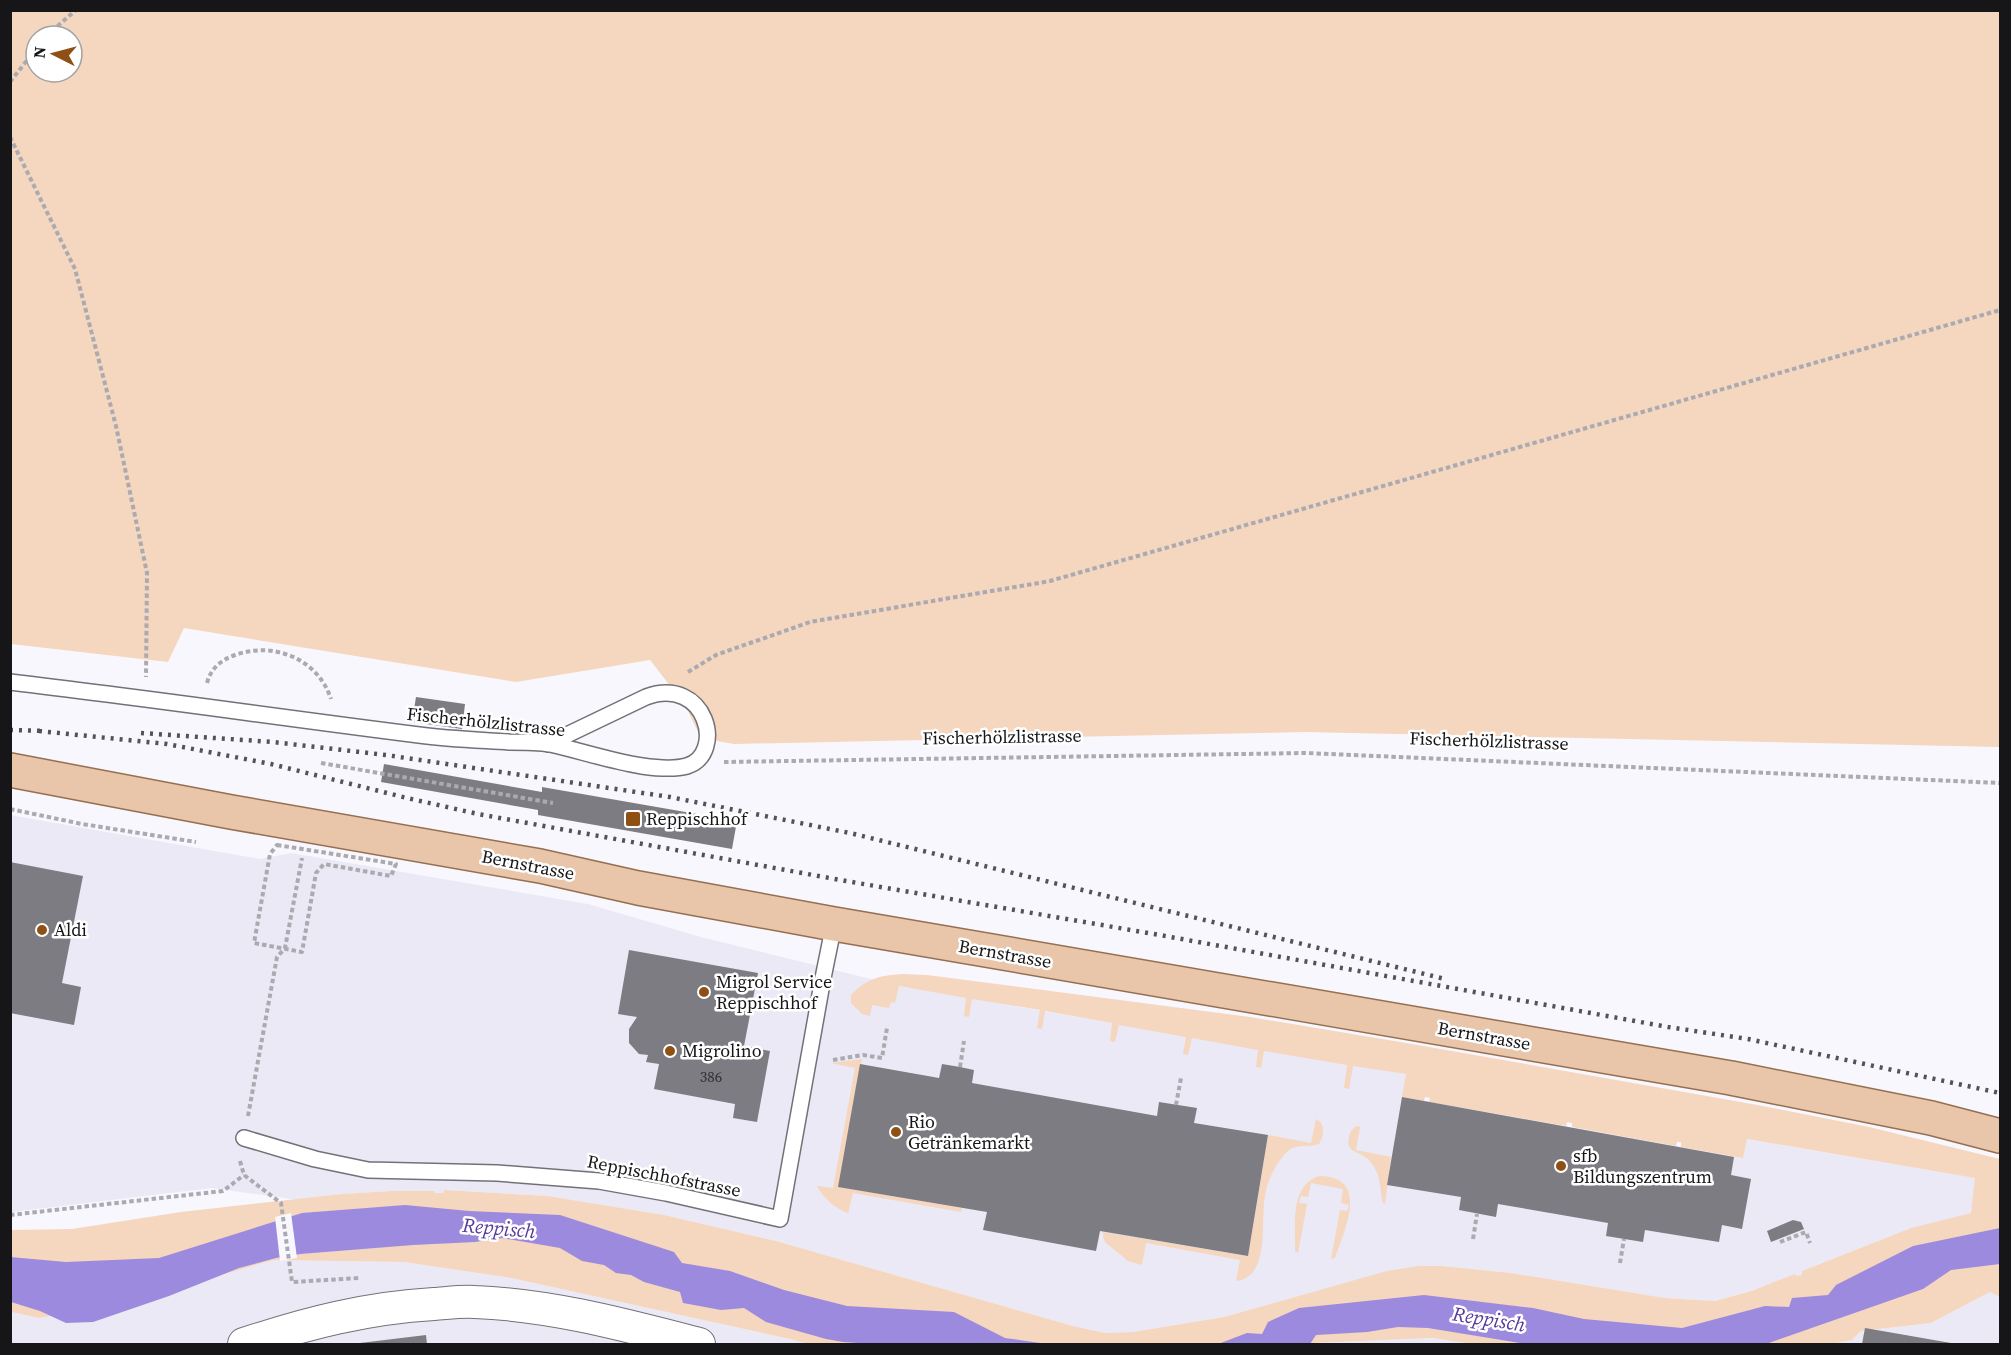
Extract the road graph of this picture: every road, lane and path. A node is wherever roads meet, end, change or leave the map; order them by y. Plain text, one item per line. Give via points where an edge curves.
1 (76, 10) edge
2 (60, 24) edge
3 (24, 64) edge
4 (10, 82) edge
5 (10, 137) edge
6 (2001, 310) edge
7 (10, 682) edge
8 (671, 692) junction
9 (146, 698) junction
10 (331, 704) dead end
11 (203, 708) junction
12 (548, 744) junction
13 (696, 761) junction
14 (321, 763) dead end
15 (10, 770) edge
16 (2001, 783) edge
17 (553, 804) dead end
18 (10, 809) edge
19 (200, 843) dead end
20 (259, 852) dead end
21 (302, 855) dead end
22 (396, 864) dead end
23 (834, 924) junction
24 (285, 948) junction
25 (887, 1028) dead end
26 (964, 1041) dead end
27 (810, 1056) junction
28 (960, 1067) dead end
29 (1181, 1078) dead end
30 (1176, 1105) dead end
31 (2001, 1136) edge
32 (244, 1138) junction
33 (244, 1175) junction
34 (1477, 1214) dead end
35 (10, 1215) edge
36 (1473, 1239) dead end
37 (1624, 1239) dead end
38 (1780, 1242) dead end
39 (1810, 1243) dead end
40 (1620, 1263) dead end
41 (291, 1274) dead end
42 (292, 1282) dead end
43 (293, 1292) dead end
44 (244, 1344) edge
45 (699, 1344) edge

1 - 2 path
3 - 4 path
5 - 9 path via 75,269 116,426 147,573
6 - 8 path via 1050,581 810,622 703,661
7 - 9 lane, Fischerhölzlistrasse
8 - 12 lane via 646,697
8 - 13 lane via 696,706 706,726 707,745
9 - 11 lane, Fischerhölzlistrasse
10 - 11 path via 325,684 301,660 285,653 259,650 238,654 216,666 208,678
11 - 12 lane, Fischerhölzlistrasse via 436,737
12 - 13 lane, Fischerhölzlistrasse via 648,767 677,768
13 - 16 path, Fischerhölzlistrasse via 1306,753
14 - 17 path
15 - 23 main road, Bernstrasse via 540,866
18 - 19 path
20 - 24 path via 270,854 254,943
21 - 24 path
22 - 24 path via 391,876 324,864 316,873 302,952
23 - 27 lane, Reppischhofstrasse
23 - 31 main road, Bernstrasse via 1731,1078
24 - 32 path via 277,957
25 - 27 path via 882,1058 863,1055 832,1060
26 - 28 path
27 - 32 lane, Reppischhofstrasse via 780,1219 599,1181 497,1173 368,1170
29 - 30 path
32 - 33 path via 240,1161
33 - 35 path via 223,1191
33 - 41 path via 281,1203
34 - 36 path
37 - 40 path
38 - 39 path via 1806,1232
42 - 43 path
44 - 45 street via 302,1325 375,1309 473,1302 542,1308

